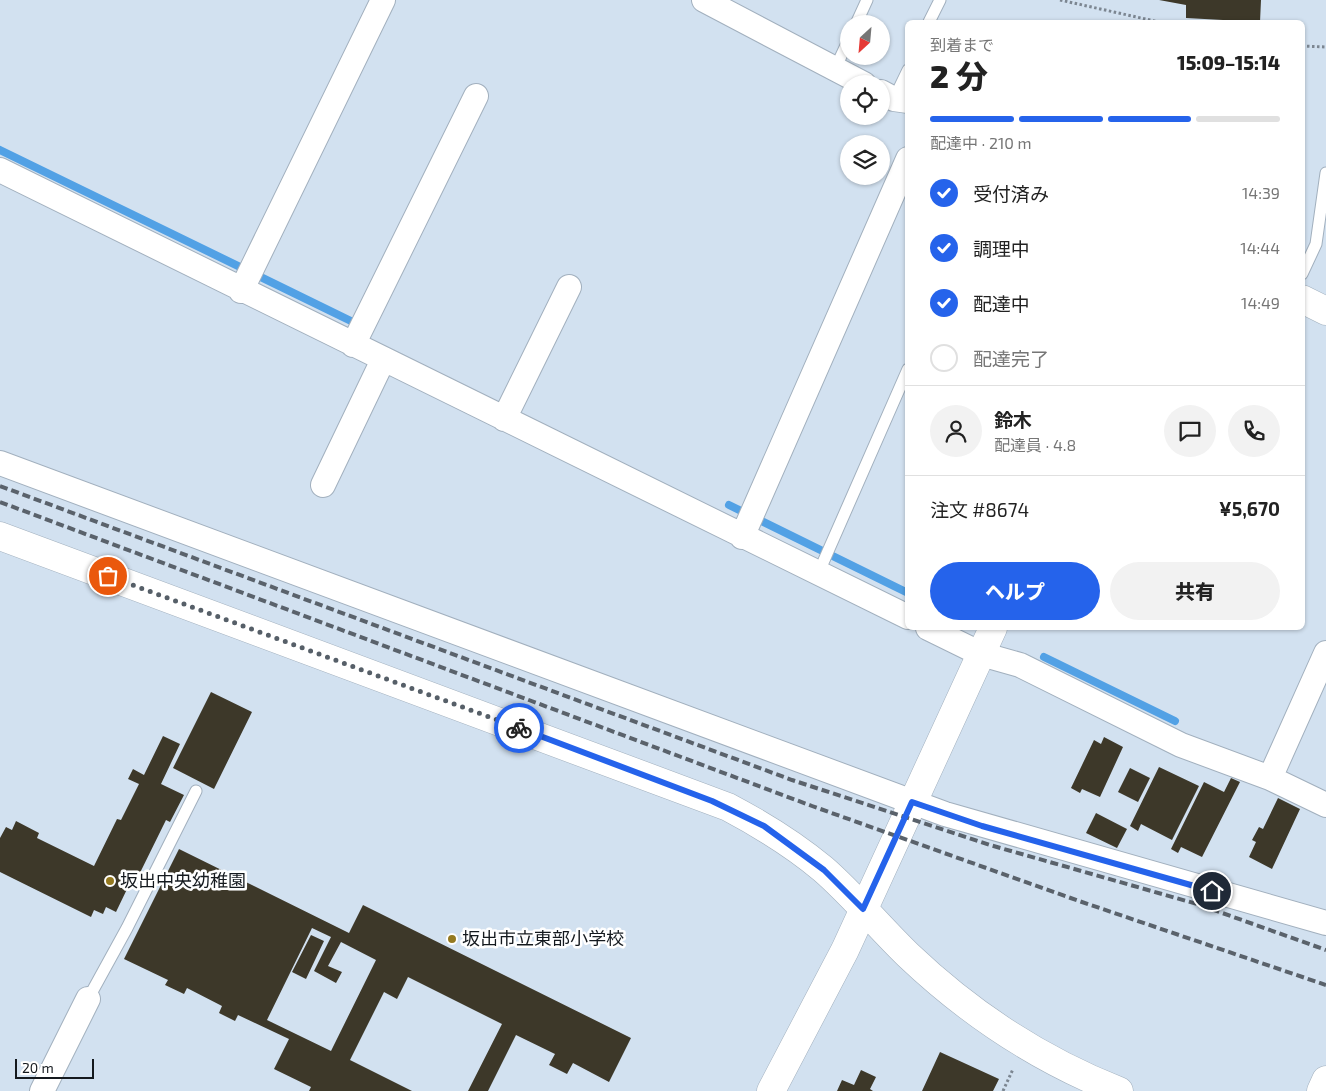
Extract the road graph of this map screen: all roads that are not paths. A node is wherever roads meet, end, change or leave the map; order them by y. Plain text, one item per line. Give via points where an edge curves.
1 (383, 0) edge
2 (704, 0) edge
3 (867, 0) edge
4 (940, 0) edge
5 (860, 15) edge
6 (930, 20) edge
7 (840, 58) edge
8 (835, 69) junction
9 (847, 75) edge
10 (905, 76) edge
11 (476, 96) dead end
12 (894, 97) edge
13 (905, 166) edge
14 (0, 170) edge
15 (1326, 173) edge
16 (1305, 268) edge
17 (569, 287) dead end
18 (242, 289) junction
19 (1305, 300) edge
20 (1326, 311) edge
21 (359, 332) junction
22 (383, 360) junction
23 (905, 376) edge
24 (504, 419) junction
25 (0, 463) edge
26 (323, 485) dead end
27 (748, 525) junction
28 (0, 536) edge
29 (821, 567) junction
30 (905, 616) edge
31 (932, 630) edge
32 (991, 630) edge
33 (1326, 653) edge
34 (981, 654) junction
35 (1270, 778) junction
36 (196, 791) dead end
37 (912, 802) junction
38 (1326, 805) edge
39 (863, 909) junction
40 (1326, 923) edge
41 (88, 998) joint
42 (1326, 1080) edge
43 (42, 1091) edge
44 (771, 1091) edge
45 (1119, 1091) edge
46 (1321, 1091) edge

1 - 18 street
2 - 8 street
3 - 5 lane
4 - 6 lane
7 - 8 lane
8 - 9 street
10 - 12 lane
11 - 21 street
13 - 27 street
14 - 18 street
15 - 16 lane via 1316,244
17 - 24 street
18 - 21 street
19 - 20 street
21 - 22 street
22 - 24 street
22 - 26 street
23 - 29 lane
24 - 27 street
25 - 37 street
27 - 29 street
28 - 39 street via 728,807 795,847 824,870
29 - 30 street
31 - 34 street
32 - 34 street
33 - 35 street
34 - 35 street via 1020,665 1181,745
34 - 37 street
35 - 38 street
36 - 41 lane
37 - 39 street
37 - 40 street via 982,826
39 - 44 street
39 - 45 street via 908,955 969,1008 1016,1040 1095,1082
41 - 43 street
42 - 46 street

